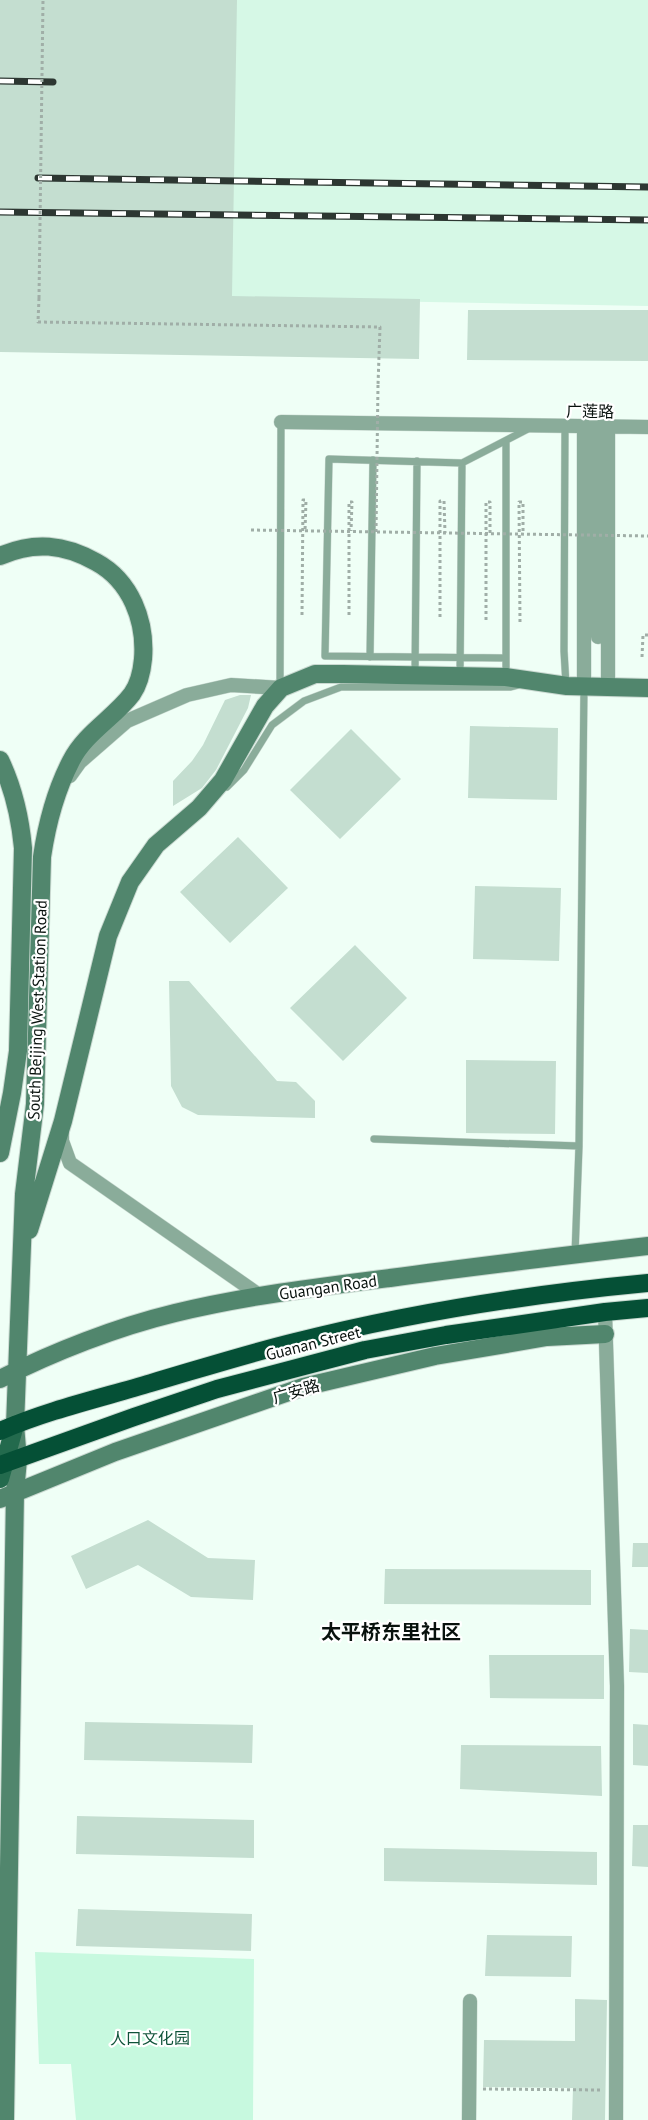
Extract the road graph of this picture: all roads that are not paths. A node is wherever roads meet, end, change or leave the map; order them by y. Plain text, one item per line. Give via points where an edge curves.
1 (281, 422) joint
2 (532, 426) junction
3 (565, 427) junction
4 (596, 427) junction
5 (648, 427) edge
6 (506, 441) junction
7 (373, 460) junction
8 (417, 461) junction
9 (462, 463) junction
10 (0, 556) edge
11 (370, 657) junction
12 (415, 666) junction
13 (460, 667) junction
14 (506, 667) junction
15 (533, 682) junction
16 (589, 687) junction
17 (280, 688) junction
18 (648, 688) edge
19 (0, 760) edge
20 (0, 786) edge
21 (56, 795) junction
22 (199, 808) junction
23 (20, 817) junction
24 (63, 1121) junction
25 (374, 1139) dead end
26 (579, 1146) junction
27 (0, 1153) edge
28 (648, 1246) edge
29 (575, 1254) junction
30 (21, 1258) junction
31 (648, 1283) edge
32 (262, 1297) junction
33 (648, 1308) edge
34 (605, 1312) junction
35 (605, 1334) junction
36 (18, 1370) junction
37 (0, 1379) edge
38 (8, 1428) edge
39 (5, 1467) edge
40 (8, 1496) edge
41 (470, 2001) dead end
42 (5, 2120) edge
43 (469, 2120) edge
44 (616, 2120) edge

1 - 2 street, 广莲路
1 - 17 lane
2 - 3 street, 广莲路
2 - 6 lane
3 - 4 street, 广莲路
3 - 16 lane via 564,651
4 - 5 street, 广莲路
4 - 16 street
4 - 16 street
6 - 9 lane
6 - 14 lane
7 - 8 lane
7 - 11 lane
7 - 11 lane via 329,459 325,656
8 - 9 lane
8 - 12 lane
9 - 13 lane
10 - 21 main road, South Beijing West Station Road via 16,549 48,545 77,551 104,566 128,591 140,617 144,640 142,669 134,691 72,759
11 - 12 lane
12 - 13 main road
12 - 17 main road via 315,674
13 - 14 main road
14 - 15 main road
15 - 16 main road
15 - 22 lane via 510,687 341,687 304,701 272,725 244,770 214,800
16 - 18 main road
16 - 26 lane
17 - 21 street via 231,685 187,695 126,721 80,762
17 - 22 main road via 265,706 223,780
19 - 23 main road, South Beijing West Station Road
20 - 23 street
21 - 30 main road, South Beijing West Station Road via 42,857 35,1104
22 - 24 main road via 156,845 130,882 108,936
23 - 27 main road, South Beijing West Station Road via 23,848 18,1051
24 - 30 main road
24 - 32 street via 62,1140 70,1162
25 - 26 lane
26 - 29 lane
28 - 29 main road, Guangan Road
29 - 32 main road, Guangan Road
30 - 36 main road, South Beijing West Station Road
31 - 38 highway, Guanan Street via 591,1288 363,1326 223,1361
32 - 36 main road, Guangan Road via 173,1314 117,1330
33 - 34 highway, Guanan Street
34 - 35 street
34 - 39 highway, Guanan Street via 355,1352 207,1393
35 - 40 main road, 广安路 via 548,1337 435,1356 303,1387 126,1448
35 - 44 street via 617,1686
36 - 37 main road, Guangan Road
36 - 38 main road, South Beijing West Station Road
38 - 39 main road
39 - 40 main road
40 - 42 main road
41 - 43 street

